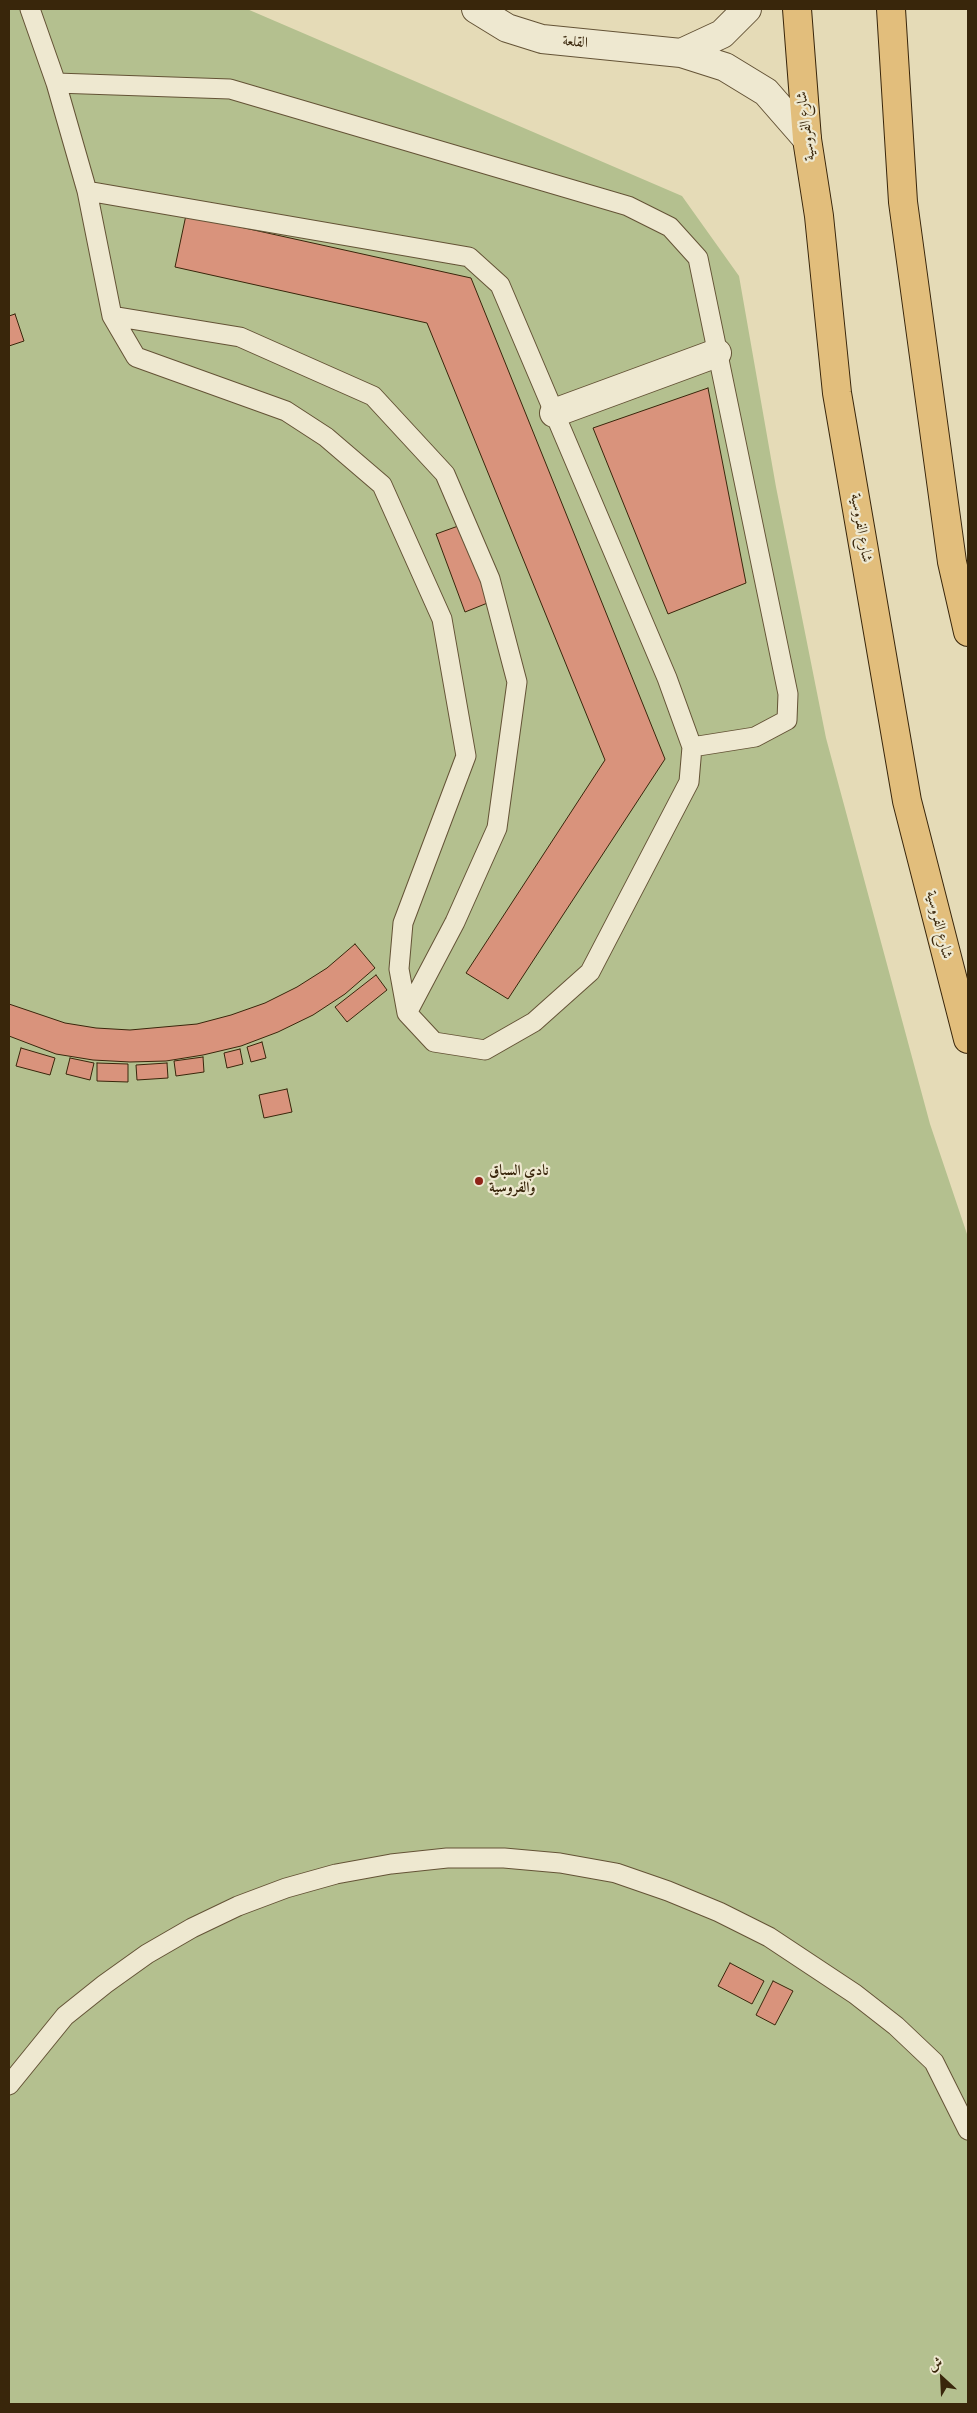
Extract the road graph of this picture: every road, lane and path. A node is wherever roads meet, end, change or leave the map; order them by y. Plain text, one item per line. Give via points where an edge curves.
1 (30, 9) edge
2 (476, 9) edge
3 (747, 9) edge
4 (797, 9) edge
5 (891, 9) edge
6 (681, 53) junction
7 (56, 83) junction
8 (807, 139) junction
9 (87, 191) junction
10 (112, 316) junction
11 (717, 353) junction
12 (554, 413) junction
13 (968, 632) edge
14 (692, 747) junction
15 (407, 1014) junction
16 (968, 1039) edge
17 (9, 2085) edge
18 (968, 2130) edge

1 - 7 lane
2 - 6 street, القلعة via 507,28 542,39
3 - 6 street via 722,34
4 - 8 highway, شارع الفروسية
5 - 13 highway via 903,202 952,562
6 - 8 street, القلعة via 725,66 766,92
7 - 9 lane
7 - 11 lane via 230,89 628,206 670,227 698,258
8 - 16 highway, شارع الفروسية via 819,216 837,393 906,801
9 - 10 lane
9 - 12 lane via 469,257 500,285
10 - 15 lane via 136,357 286,411 326,437 382,485 442,619 466,756 402,923 399,969
10 - 15 lane via 240,337 373,396 446,474 457,500 490,579 517,682 497,828 455,922
11 - 12 street
11 - 14 lane via 788,694 787,720 755,737
12 - 14 lane via 667,678
14 - 15 lane via 689,782 590,972 534,1022 485,1050 434,1042
17 - 18 lane via 65,2016 105,1984 147,1954 238,1906 336,1874 391,1864 447,1858 504,1858 616,1873 719,1912 769,1937 856,1994 934,2062

